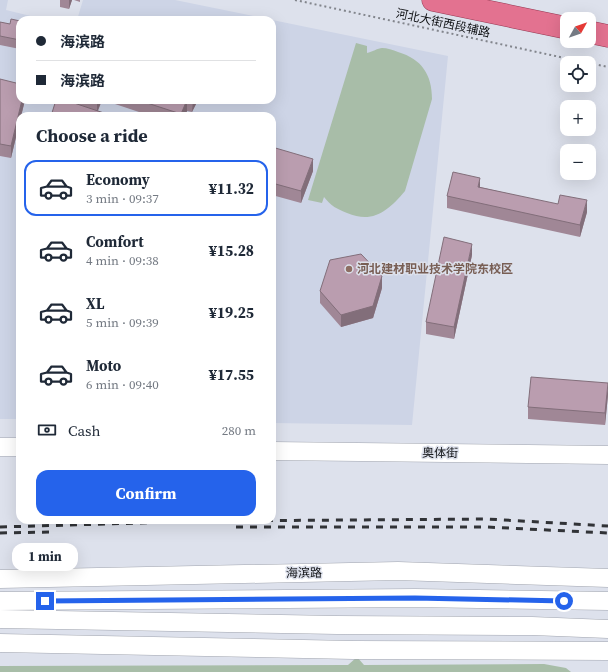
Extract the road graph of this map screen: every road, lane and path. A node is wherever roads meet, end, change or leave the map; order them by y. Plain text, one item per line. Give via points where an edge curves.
1 (295, 0) edge
2 (433, 0) edge
3 (560, 27) edge
4 (596, 33) edge
5 (608, 36) edge
6 (560, 57) edge
7 (596, 65) edge
8 (608, 67) edge
9 (0, 447) edge
10 (16, 447) edge
11 (276, 451) edge
12 (608, 455) edge
13 (608, 578) edge
14 (0, 579) edge
15 (0, 601) edge
16 (608, 601) edge
17 (0, 619) edge
18 (608, 629) edge
19 (0, 643) edge
20 (608, 651) edge

1 - 6 path, 河北大街西段辅路
2 - 3 highway
4 - 5 highway
7 - 8 path, 河北大街西段辅路
9 - 10 street
11 - 12 street, 奥体街
13 - 14 street, 海滨路 via 398,571
15 - 16 street via 415,598
17 - 18 street
19 - 20 street via 353,650

